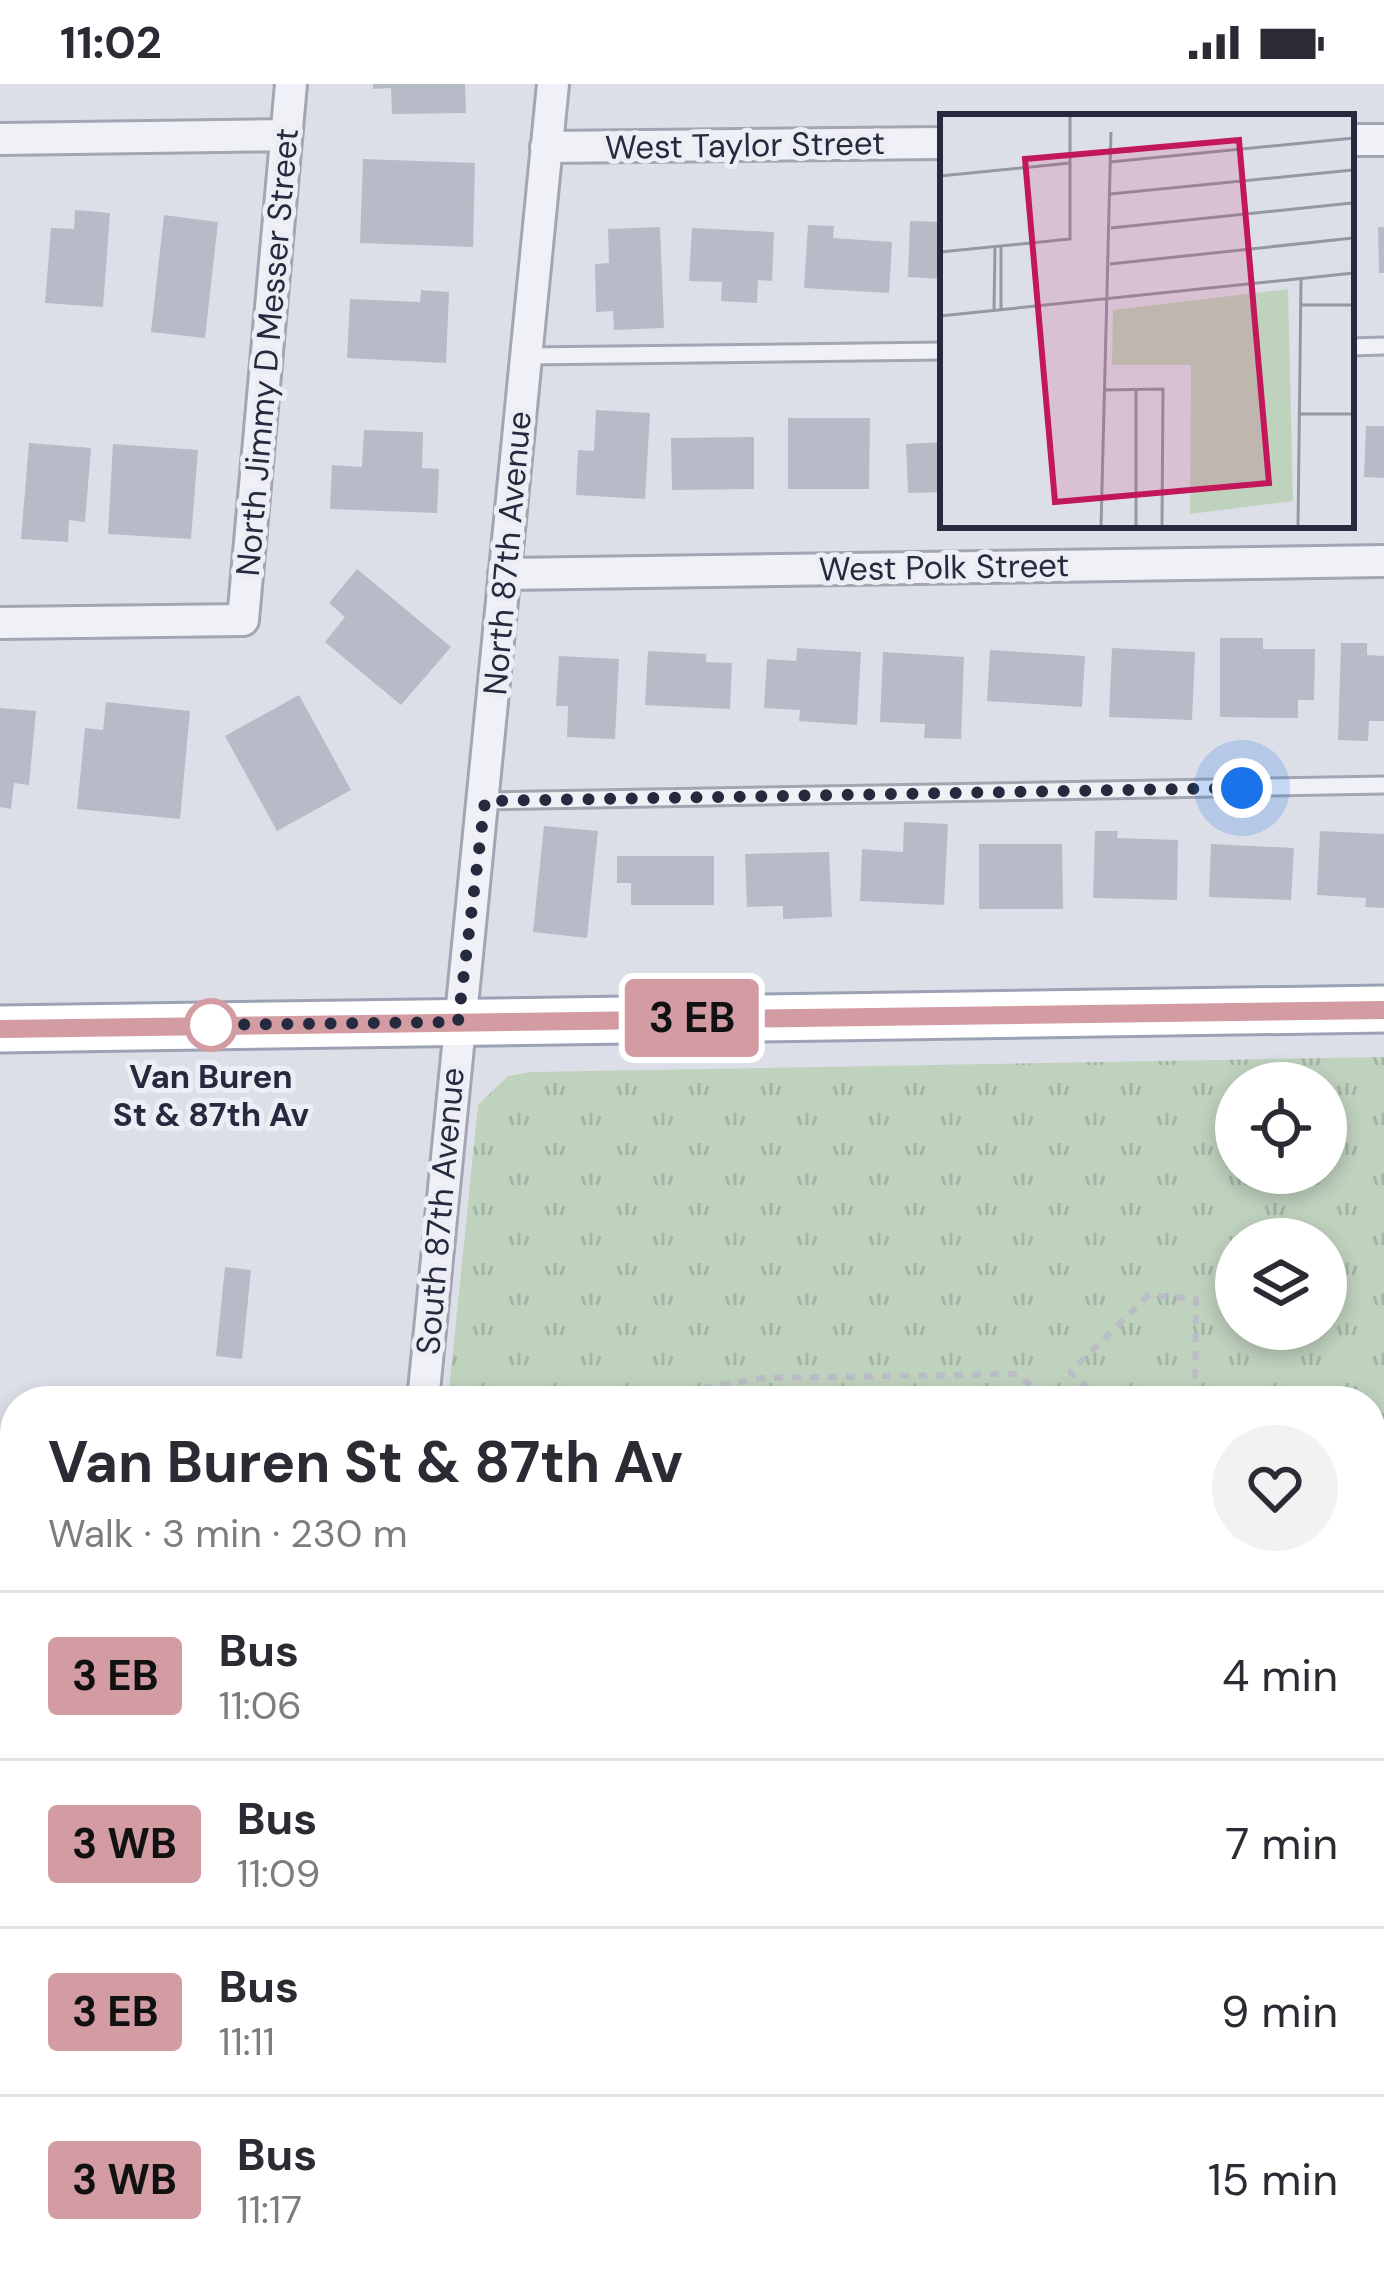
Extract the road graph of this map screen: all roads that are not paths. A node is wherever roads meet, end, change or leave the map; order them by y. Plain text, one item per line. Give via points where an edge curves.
1 (291, 84) edge
2 (553, 84) edge
3 (286, 135) junction
4 (0, 139) edge
5 (940, 143) edge
6 (546, 147) junction
7 (1384, 346) edge
8 (1354, 347) edge
9 (940, 352) edge
10 (526, 356) junction
11 (1384, 561) edge
12 (504, 574) junction
13 (0, 623) edge
14 (1384, 785) edge
15 (485, 801) junction
16 (1384, 1010) edge
17 (458, 1022) junction
18 (0, 1029) edge
19 (424, 1386) edge

1 - 3 street, North Jimmy D Messer Street
2 - 6 street, North 87th Avenue
3 - 4 street
3 - 13 street, North Jimmy D Messer Street via 243,620
5 - 6 street, West Taylor Street
6 - 10 street, North 87th Avenue
7 - 8 lane
9 - 10 lane
10 - 12 street, North 87th Avenue
11 - 12 street, West Polk Street
12 - 15 street, North 87th Avenue
14 - 15 lane
15 - 17 street, North 87th Avenue
16 - 17 main road
17 - 18 main road
17 - 19 street, South 87th Avenue

